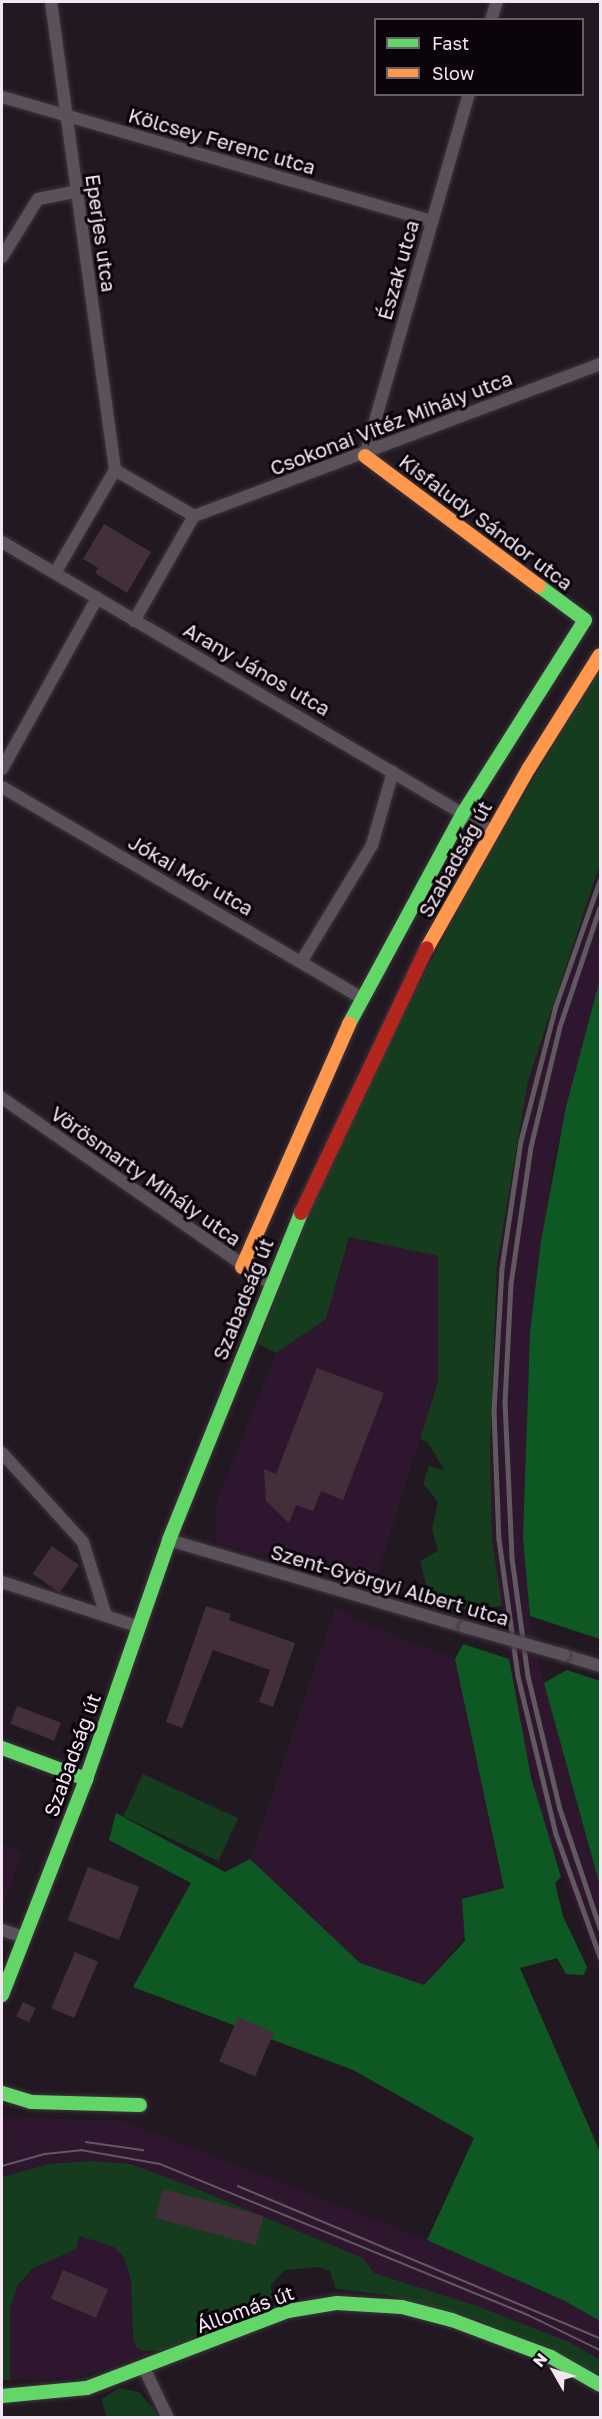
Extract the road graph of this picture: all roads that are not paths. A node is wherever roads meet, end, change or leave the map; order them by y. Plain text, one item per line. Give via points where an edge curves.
1 (51, 2) edge
2 (496, 2) edge
3 (492, 18) edge
4 (468, 96) edge
5 (2, 97) edge
6 (67, 116) junction
7 (75, 192) junction
8 (432, 221) junction
9 (2, 257) edge
10 (600, 364) edge
11 (365, 456) junction
12 (115, 470) junction
13 (194, 516) junction
14 (2, 542) edge
15 (56, 573) junction
16 (97, 598) junction
17 (585, 620) joint
18 (134, 621) junction
19 (600, 655) edge
20 (2, 769) edge
21 (393, 772) junction
22 (2, 787) edge
23 (463, 813) junction
24 (492, 831) junction
25 (301, 962) junction
26 (361, 998) junction
27 (2, 1098) edge
28 (242, 1267) junction
29 (269, 1284) junction
30 (2, 1453) edge
31 (169, 1540) junction
32 (2, 1582) edge
33 (106, 1616) junction
34 (138, 1626) junction
35 (600, 1666) edge
36 (2, 1748) edge
37 (86, 1779) junction
38 (2, 1930) edge
39 (23, 1938) junction
40 (2, 1995) edge
41 (2, 2093) edge
42 (140, 2105) dead end
43 (144, 2368) junction
44 (600, 2385) edge
45 (2, 2396) edge
46 (168, 2418) edge

1 - 6 street, Eperjes utca
2 - 3 street
4 - 8 street, Észak utca
5 - 6 street, Kölcsey Ferenc utca
6 - 7 street, Eperjes utca
6 - 8 street, Kölcsey Ferenc utca
7 - 9 street via 38,199
7 - 12 street, Eperjes utca
8 - 11 street, Észak utca
10 - 11 street, Csokonai Vitéz Mihály utca
11 - 13 street, Csokonai Vitéz Mihály utca
11 - 17 main road, Kisfaludy Sándor utca
12 - 13 street
12 - 15 street
13 - 18 street
14 - 15 street, Arany János utca
15 - 16 street, Arany János utca
16 - 18 street, Arany János utca
16 - 20 street
17 - 23 main road, Szabadság út
18 - 21 street, Arany János utca
19 - 24 main road, Szabadság út
21 - 23 street, Arany János utca
21 - 25 street via 372,845
22 - 25 street, Jókai Mór utca
23 - 24 street, Arany János utca
23 - 26 main road, Szabadság út
24 - 29 main road, Szabadság út via 367,1067
25 - 26 street, Jókai Mór utca
26 - 28 main road, Szabadság út
27 - 28 street, Vörösmarty Mihály utca
28 - 29 street, Vörösmarty Mihály utca
29 - 31 main road, Szabadság út
30 - 33 street via 83,1542
31 - 34 main road, Szabadság út
31 - 35 street, Szent-Györgyi Albert utca, bridge
32 - 33 street
33 - 34 street
34 - 37 main road, Szabadság út
36 - 37 main road
37 - 39 main road, Szabadság út
38 - 39 street
39 - 40 main road, Szabadság út
41 - 42 main road via 31,2102 117,2101
43 - 44 main road, Állomás út via 288,2311 338,2303 375,2303 504,2337
43 - 45 main road, Állomás út via 79,2389
43 - 46 street

